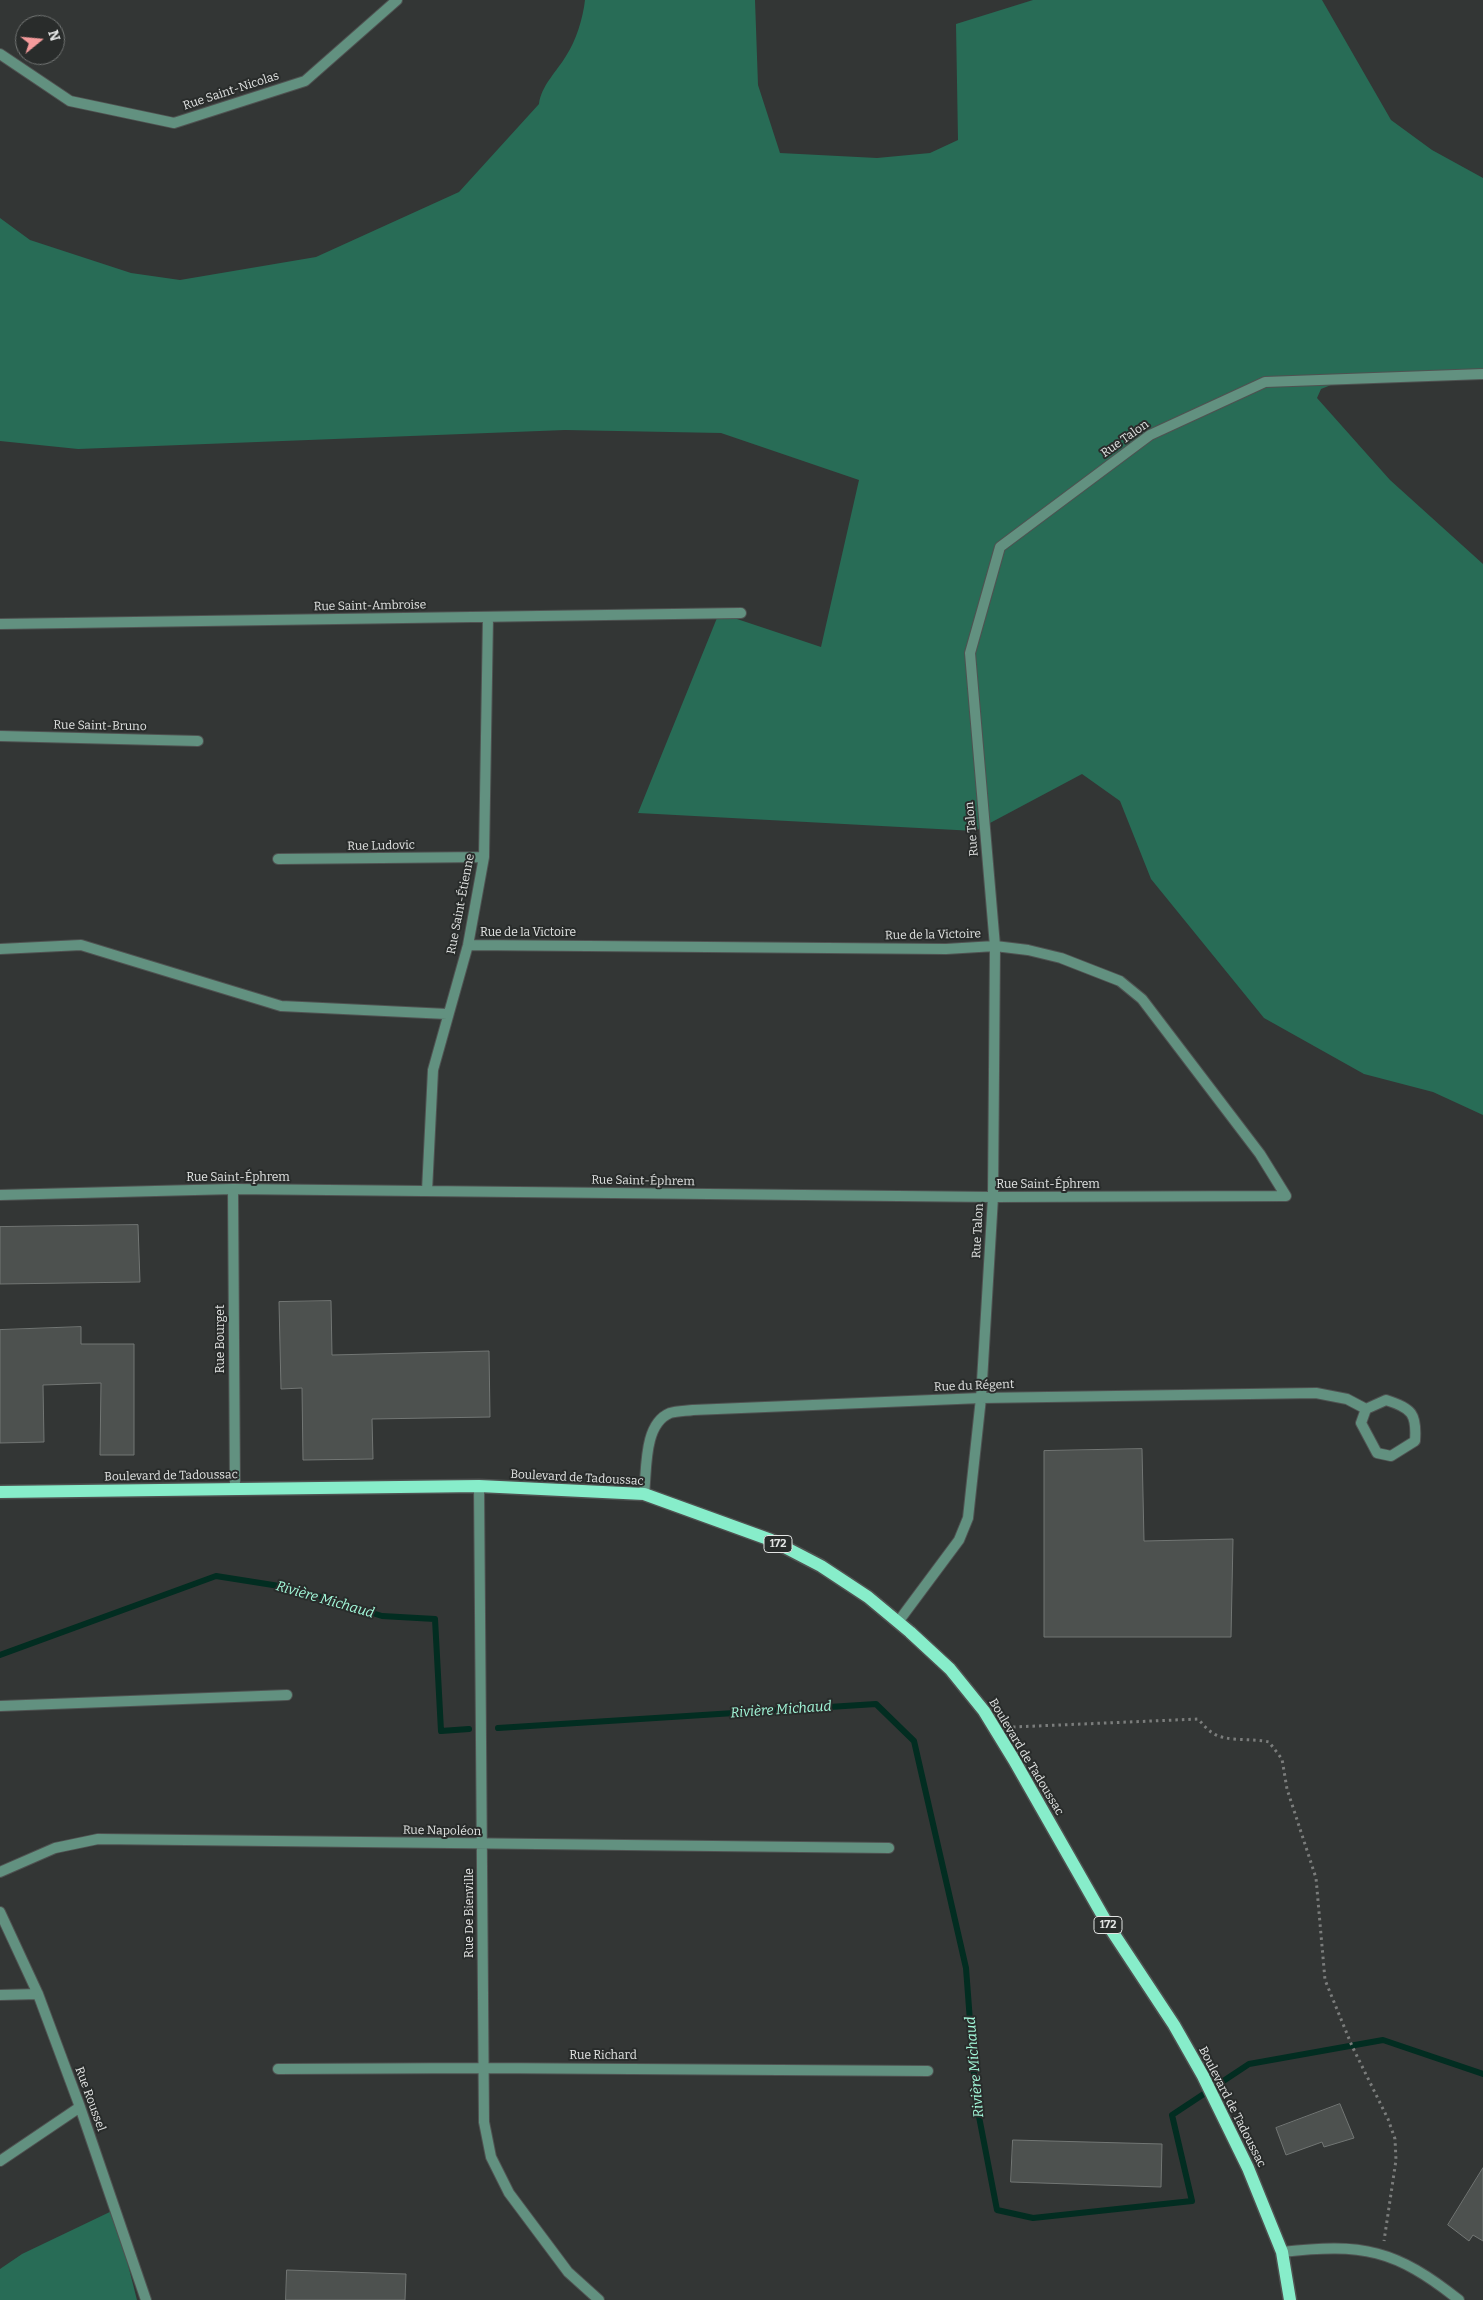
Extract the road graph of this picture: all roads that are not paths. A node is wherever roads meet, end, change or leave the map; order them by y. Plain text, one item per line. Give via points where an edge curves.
1 (396, 0) edge
2 (0, 54) edge
3 (1483, 374) edge
4 (740, 613) dead end
5 (488, 617) junction
6 (0, 624) edge
7 (0, 736) edge
8 (198, 740) dead end
9 (484, 857) junction
10 (278, 859) dead end
11 (468, 945) junction
12 (995, 946) junction
13 (0, 949) edge
14 (447, 1014) junction
15 (232, 1189) junction
16 (427, 1191) junction
17 (0, 1195) edge
18 (1286, 1196) joint
19 (993, 1197) junction
20 (981, 1398) junction
21 (1366, 1409) junction
22 (479, 1486) junction
23 (235, 1489) junction
24 (0, 1492) edge
25 (644, 1494) junction
26 (898, 1622) junction
27 (288, 1695) dead end
28 (0, 1706) edge
29 (482, 1844) junction
30 (889, 1848) dead end
31 (0, 1872) edge
32 (0, 1912) edge
33 (38, 1994) junction
34 (0, 1995) edge
35 (483, 2068) junction
36 (278, 2069) dead end
37 (928, 2072) dead end
38 (80, 2107) junction
39 (0, 2161) edge
40 (1282, 2252) junction
41 (146, 2300) edge
42 (599, 2300) edge
43 (1290, 2300) edge
44 (1460, 2300) edge

1 - 2 street, Rue Saint-Nicolas via 305,81 174,123 70,101
3 - 12 street, Rue Talon via 1265,382 1150,435 1000,548 970,653
4 - 5 street, Rue Saint-Ambroise
5 - 6 street, Rue Saint-Ambroise
5 - 9 street, Rue Saint-Étienne
7 - 8 street, Rue Saint-Bruno
9 - 10 street, Rue Ludovic
9 - 11 street, Rue Saint-Étienne
11 - 12 street, Rue de la Victoire via 936,949
11 - 14 street, Rue Saint-Étienne
12 - 18 street, Rue de la Victoire via 1061,958 1120,981 1142,999 1260,1154
12 - 19 street, Rue Talon
13 - 14 street via 81,945 281,1006
14 - 16 street, Rue Saint-Étienne via 433,1070
15 - 16 street, Rue Saint-Éphrem
15 - 17 street, Rue Saint-Éphrem
15 - 23 street, Rue Bourget
16 - 19 street, Rue Saint-Éphrem
18 - 19 street, Rue Saint-Éphrem
19 - 20 street, Rue Talon
20 - 21 street, Rue du Régent via 1316,1393 1347,1399
20 - 25 street, Rue du Régent via 670,1413 660,1420 650,1440
20 - 26 street, Rue Talon via 968,1518 959,1540
21 - 21 street via 1386,1400 1400,1404 1413,1413 1415,1441 1391,1456 1378,1453 1362,1423
22 - 23 main road, Boulevard de Tadoussac
22 - 25 main road, Boulevard de Tadoussac
22 - 29 street, Rue De Bienville
23 - 24 main road, Boulevard de Tadoussac
25 - 26 main road, Boulevard de Tadoussac / 172 via 771,1540 822,1566
26 - 40 main road, Boulevard de Tadoussac / 172 via 950,1669 994,1728 1108,1925 1174,2025 1203,2076 1248,2168
27 - 28 street
29 - 30 street, Rue Napoléon
29 - 31 street, Rue Napoléon via 98,1839 55,1848
29 - 35 street, Rue De Bienville
32 - 33 street, Rue Roussel
33 - 34 street
33 - 38 street, Rue Roussel
35 - 36 street, Rue Richard
35 - 37 street, Rue Richard
35 - 42 street, Rue De Bienville via 484,2122 491,2157 499,2176 508,2193 568,2272
38 - 39 street
38 - 41 street, Rue Roussel
40 - 43 main road, Boulevard de Tadoussac / 172
40 - 44 street via 1334,2248 1382,2254 1434,2280

